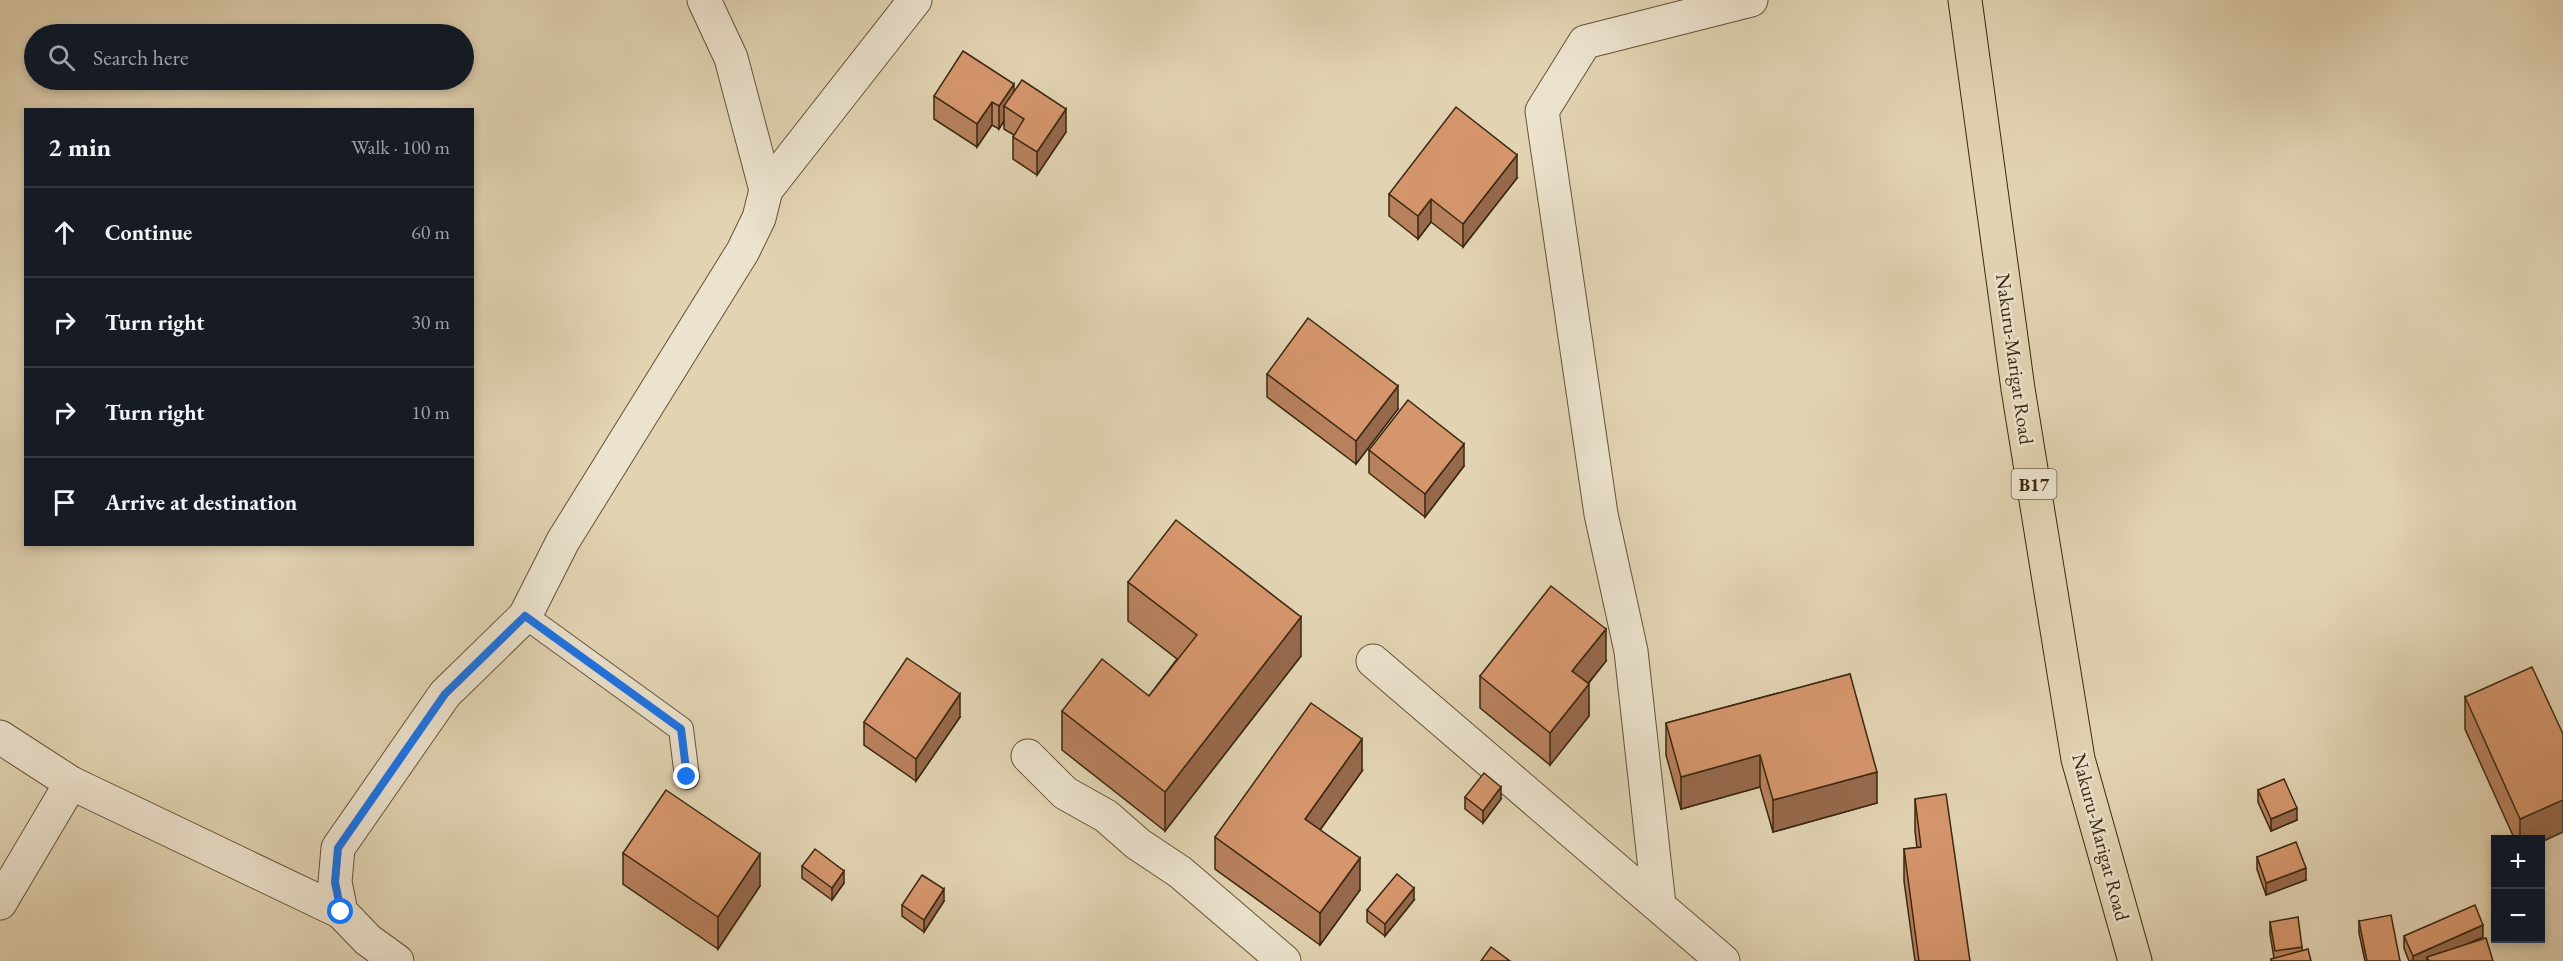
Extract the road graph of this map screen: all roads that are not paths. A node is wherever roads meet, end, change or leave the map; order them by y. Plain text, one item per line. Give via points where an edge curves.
1 (704, 0) edge
2 (915, 0) edge
3 (1751, 0) edge
4 (1965, 0) edge
5 (766, 190) junction
6 (525, 616) junction
7 (1373, 661) dead end
8 (0, 737) edge
9 (1028, 756) dead end
10 (687, 777) dead end
11 (71, 783) junction
12 (0, 903) edge
13 (1659, 905) junction
14 (341, 912) junction
15 (397, 961) edge
16 (1284, 961) edge
17 (1723, 961) edge
18 (2135, 961) edge

1 - 5 street via 731,58
2 - 5 street
3 - 13 street via 1585,42 1542,111 1601,514 1631,651
4 - 18 main road, Nakuru-Marigat Road / B17 via 2018,389 2078,759
5 - 6 street via 759,218 742,251 563,541
6 - 10 lane via 681,729
6 - 14 street via 445,694 338,848 335,882
7 - 13 street
8 - 11 street
9 - 16 street via 1065,793 1106,816 1138,844 1180,872
11 - 12 street
11 - 14 street
13 - 17 street
14 - 15 street via 368,940

